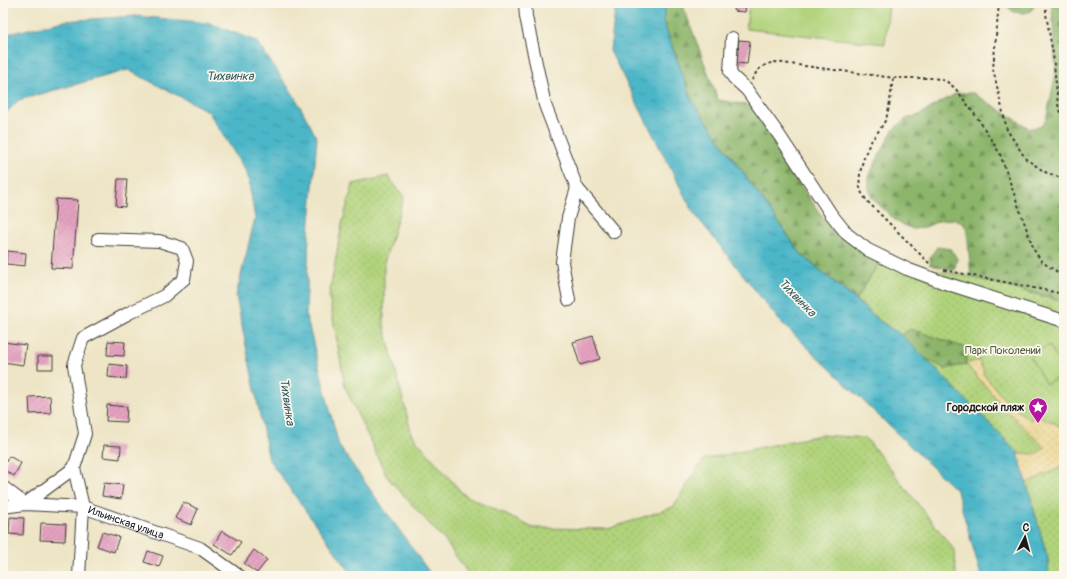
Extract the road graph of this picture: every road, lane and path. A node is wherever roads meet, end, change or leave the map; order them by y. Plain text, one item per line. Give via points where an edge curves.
1 (525, 3) edge
2 (999, 3) edge
3 (1046, 3) edge
4 (732, 38) dead end
5 (894, 78) junction
6 (747, 90) junction
7 (1064, 119) edge
8 (1064, 179) edge
9 (577, 188) junction
10 (614, 232) dead end
11 (98, 239) dead end
12 (935, 268) dead end
13 (941, 269) dead end
14 (1064, 276) edge
15 (1064, 294) edge
16 (568, 300) dead end
17 (1064, 321) edge
18 (74, 468) junction
19 (3, 487) edge
20 (25, 504) junction
21 (3, 507) edge
22 (83, 507) junction
23 (79, 576) edge
24 (239, 576) edge

1 - 9 street via 545,105
2 - 8 path via 993,69 1007,130 1026,159 1045,172
3 - 7 path via 1058,105
4 - 6 street via 730,72
5 - 6 path via 775,62 764,65 756,72
5 - 12 path via 886,118 869,146 862,165 860,190 867,201
5 - 14 path via 934,78 946,81 955,88 1000,154 1034,250 1042,262
6 - 17 street via 831,214 847,234 868,250 907,270
9 - 10 street
9 - 16 street via 568,218 562,262
11 - 18 street via 159,241 182,248 186,261 184,279 164,296 83,338 74,365 85,434
13 - 15 path
18 - 20 street
18 - 22 street
19 - 20 street
20 - 21 street, Ильинская улица
20 - 22 street, Ильинская улица
22 - 23 street
22 - 24 street, Ильинская улица via 200,548

